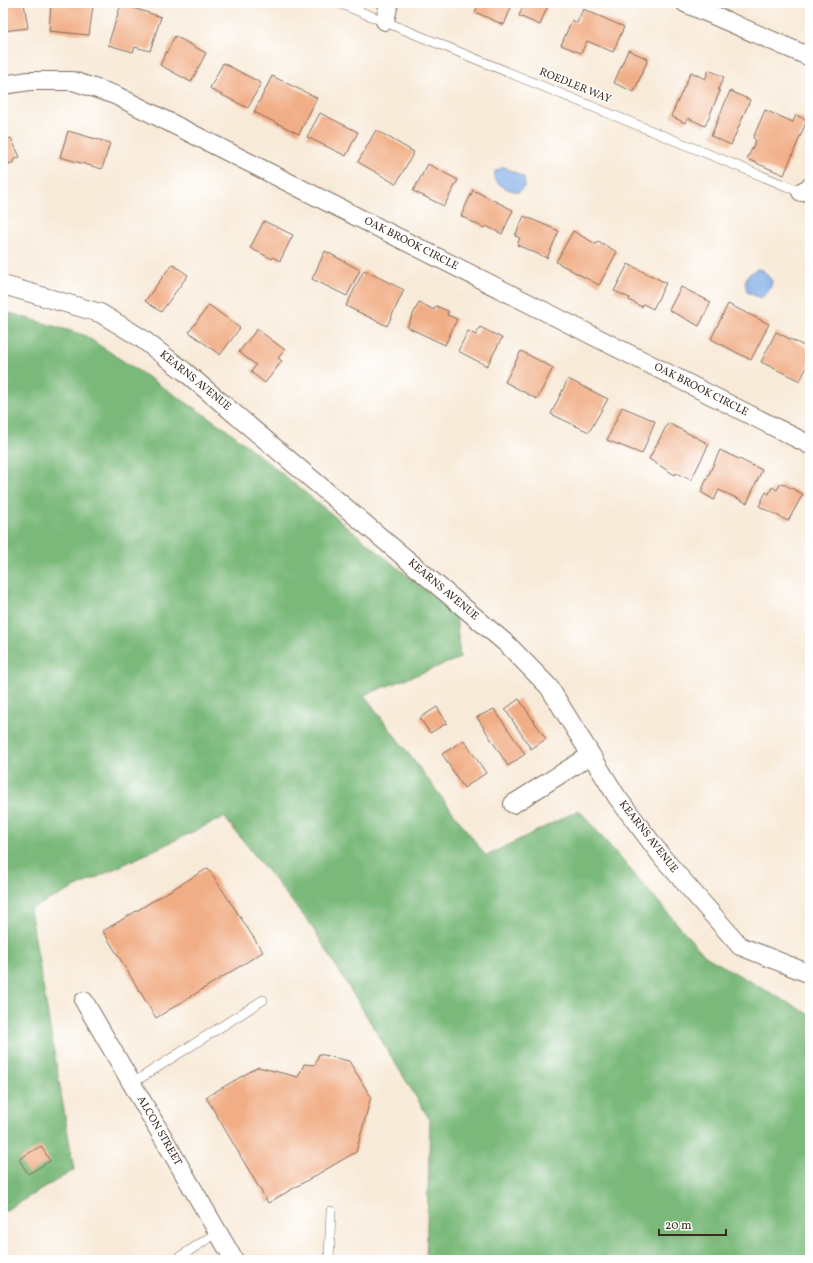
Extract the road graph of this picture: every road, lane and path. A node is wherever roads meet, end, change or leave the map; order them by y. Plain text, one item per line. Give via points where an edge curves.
1 (339, 3) edge
2 (389, 3) edge
3 (685, 3) edge
4 (385, 21) junction
5 (810, 56) edge
6 (3, 86) edge
7 (806, 189) edge
8 (3, 285) edge
9 (810, 445) edge
10 (591, 755) junction
11 (513, 804) dead end
12 (810, 974) edge
13 (263, 1000) dead end
14 (84, 1001) dead end
15 (131, 1084) junction
16 (331, 1211) dead end
17 (218, 1232) junction
18 (175, 1260) edge
19 (234, 1260) edge
20 (330, 1260) edge

1 - 4 lane, ROEDLER WAY
2 - 4 street
3 - 5 street
4 - 7 lane, ROEDLER WAY
6 - 9 street, OAK BROOK CIRCLE via 29,81 73,81 115,95
8 - 10 street, KEARNS AVENUE via 100,313 141,338 184,371 508,645 549,687
10 - 11 street
10 - 12 street, KEARNS AVENUE via 617,796 663,858 740,946
13 - 15 lane
14 - 15 street, ALCON STREET
15 - 17 street, ALCON STREET
16 - 20 lane
17 - 18 lane
17 - 19 street, ALCON STREET

